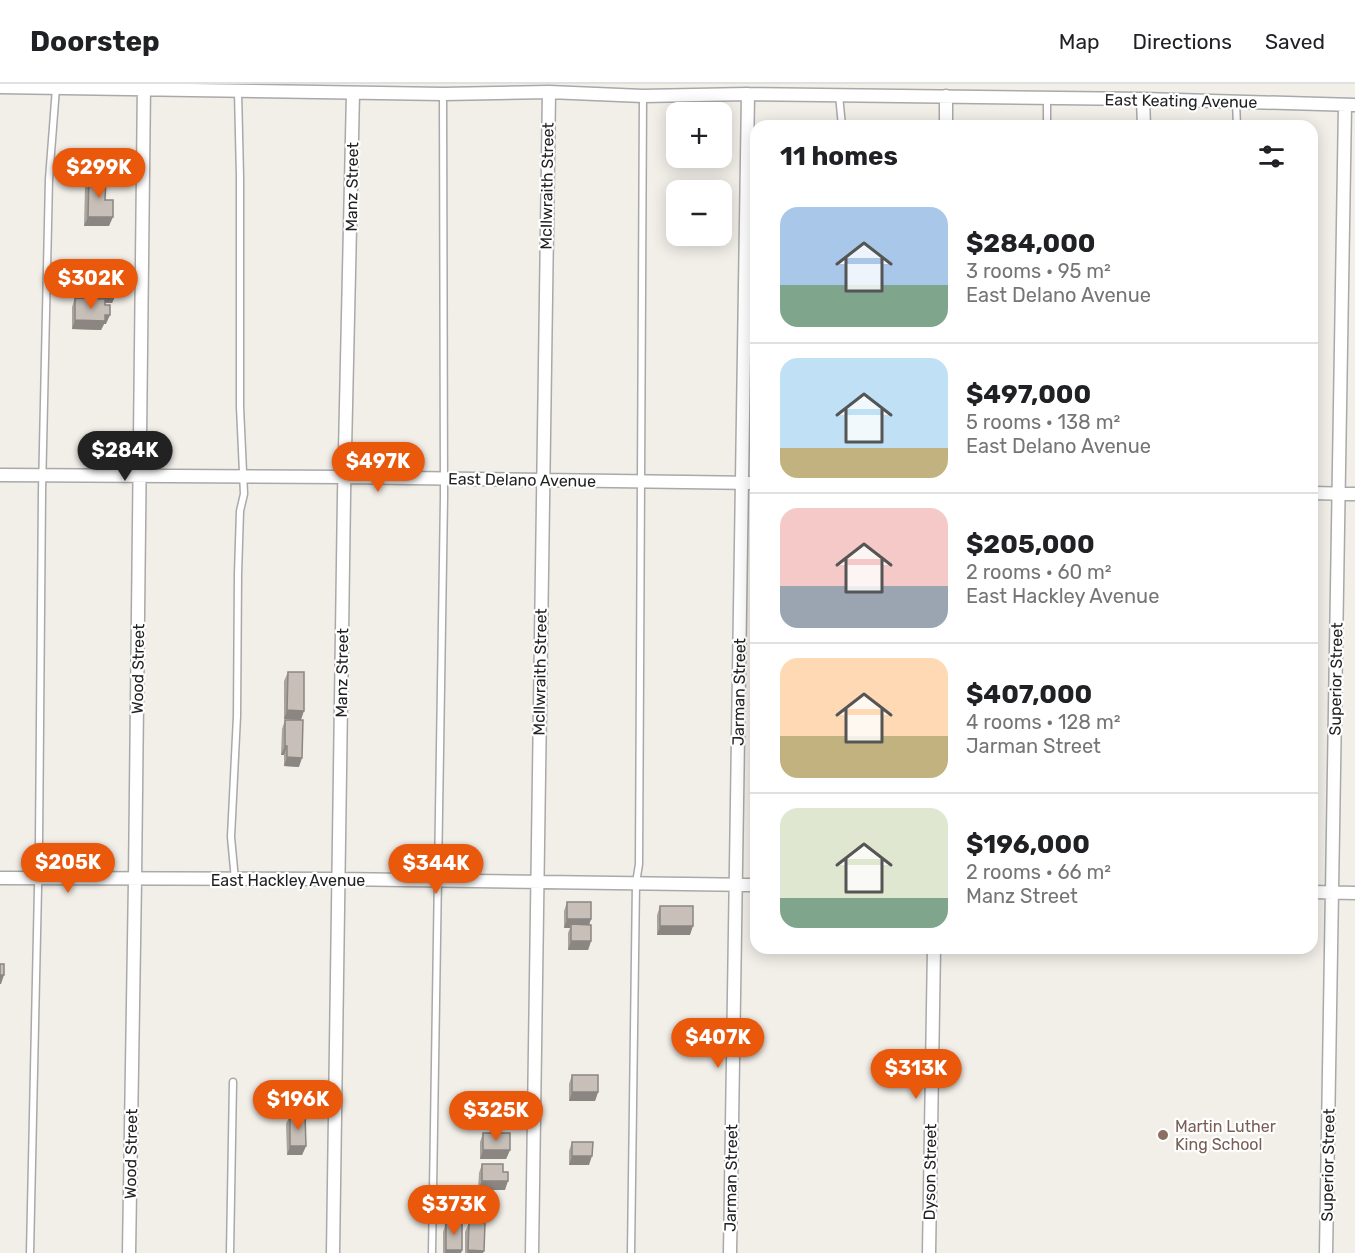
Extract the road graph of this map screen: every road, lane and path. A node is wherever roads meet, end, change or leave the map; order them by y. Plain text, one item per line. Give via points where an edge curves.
1 (143, 86) edge
2 (0, 87) edge
3 (56, 88) junction
4 (238, 91) junction
5 (549, 92) junction
6 (353, 93) junction
7 (443, 94) junction
8 (748, 94) junction
9 (839, 95) junction
10 (643, 96) junction
11 (946, 96) junction
12 (1047, 98) junction
13 (1143, 99) junction
14 (1236, 102) junction
15 (1350, 105) edge
16 (841, 120) edge
17 (946, 120) edge
18 (1047, 120) edge
19 (1144, 120) edge
20 (1237, 120) edge
21 (0, 475) edge
22 (43, 475) junction
23 (140, 476) junction
24 (243, 476) junction
25 (345, 477) junction
26 (444, 479) junction
27 (543, 480) junction
28 (641, 482) junction
29 (742, 483) junction
30 (750, 483) edge
31 (1318, 493) edge
32 (1338, 494) junction
33 (1355, 494) edge
34 (0, 879) edge
35 (38, 879) junction
36 (338, 879) junction
37 (135, 880) junction
38 (235, 880) junction
39 (438, 880) junction
40 (537, 882) junction
41 (636, 884) junction
42 (736, 885) junction
43 (750, 885) edge
44 (1318, 892) edge
45 (1333, 893) junction
46 (1355, 893) edge
47 (934, 954) edge
48 (233, 1082) dead end
49 (30, 1253) edge
50 (129, 1253) edge
51 (230, 1253) edge
52 (333, 1253) edge
53 (432, 1253) edge
54 (532, 1253) edge
55 (631, 1253) edge
56 (730, 1253) edge
57 (928, 1253) edge
58 (1326, 1253) edge

1 - 3 street, East Keating Avenue
1 - 4 street, East Keating Avenue
1 - 23 street, Wood Street
2 - 3 street, East Keating Avenue
3 - 22 lane via 49,179
4 - 6 street, East Keating Avenue
4 - 24 lane
5 - 7 street, East Keating Avenue
5 - 10 street, East Keating Avenue
5 - 27 street, McIlwraith Street
6 - 7 street, East Keating Avenue
6 - 25 street, Manz Street
7 - 26 lane
8 - 9 street, East Keating Avenue
8 - 10 street, East Keating Avenue
8 - 29 street, Jarman Street
9 - 11 street, East Keating Avenue
9 - 16 lane
10 - 28 lane
11 - 12 street, East Keating Avenue
11 - 17 street
12 - 13 street, East Keating Avenue
12 - 18 lane
13 - 14 street, East Keating Avenue
13 - 19 street
14 - 15 street, East Keating Avenue
14 - 20 lane
15 - 32 street, Superior Street
21 - 22 street, East Delano Avenue
22 - 23 street, East Delano Avenue
22 - 35 lane
23 - 24 street, East Delano Avenue
23 - 37 street, Wood Street
24 - 25 street, East Delano Avenue
24 - 38 lane via 231,837
25 - 26 street, East Delano Avenue
25 - 36 street, Manz Street
26 - 27 street, East Delano Avenue
26 - 39 lane
27 - 28 street, East Delano Avenue
27 - 40 street, McIlwraith Street
28 - 29 street, East Delano Avenue
28 - 41 lane
29 - 30 street, East Delano Avenue
29 - 42 street, Jarman Street
31 - 32 street
32 - 33 street
32 - 45 street, Superior Street
34 - 35 street, East Hackley Avenue
35 - 37 street, East Hackley Avenue
35 - 49 lane
36 - 38 street, East Hackley Avenue
36 - 39 street, East Hackley Avenue
36 - 52 street, Manz Street
37 - 38 street, East Hackley Avenue
37 - 50 street, Wood Street
39 - 40 street, East Hackley Avenue
39 - 53 lane
40 - 41 street, East Hackley Avenue
40 - 54 street, McIlwraith Street
41 - 42 street, East Hackley Avenue
41 - 55 lane
42 - 43 street, East Hackley Avenue
42 - 56 street, Jarman Street
44 - 45 street
45 - 46 street
45 - 58 street, Superior Street
47 - 57 street, Dyson Street
48 - 51 lane

